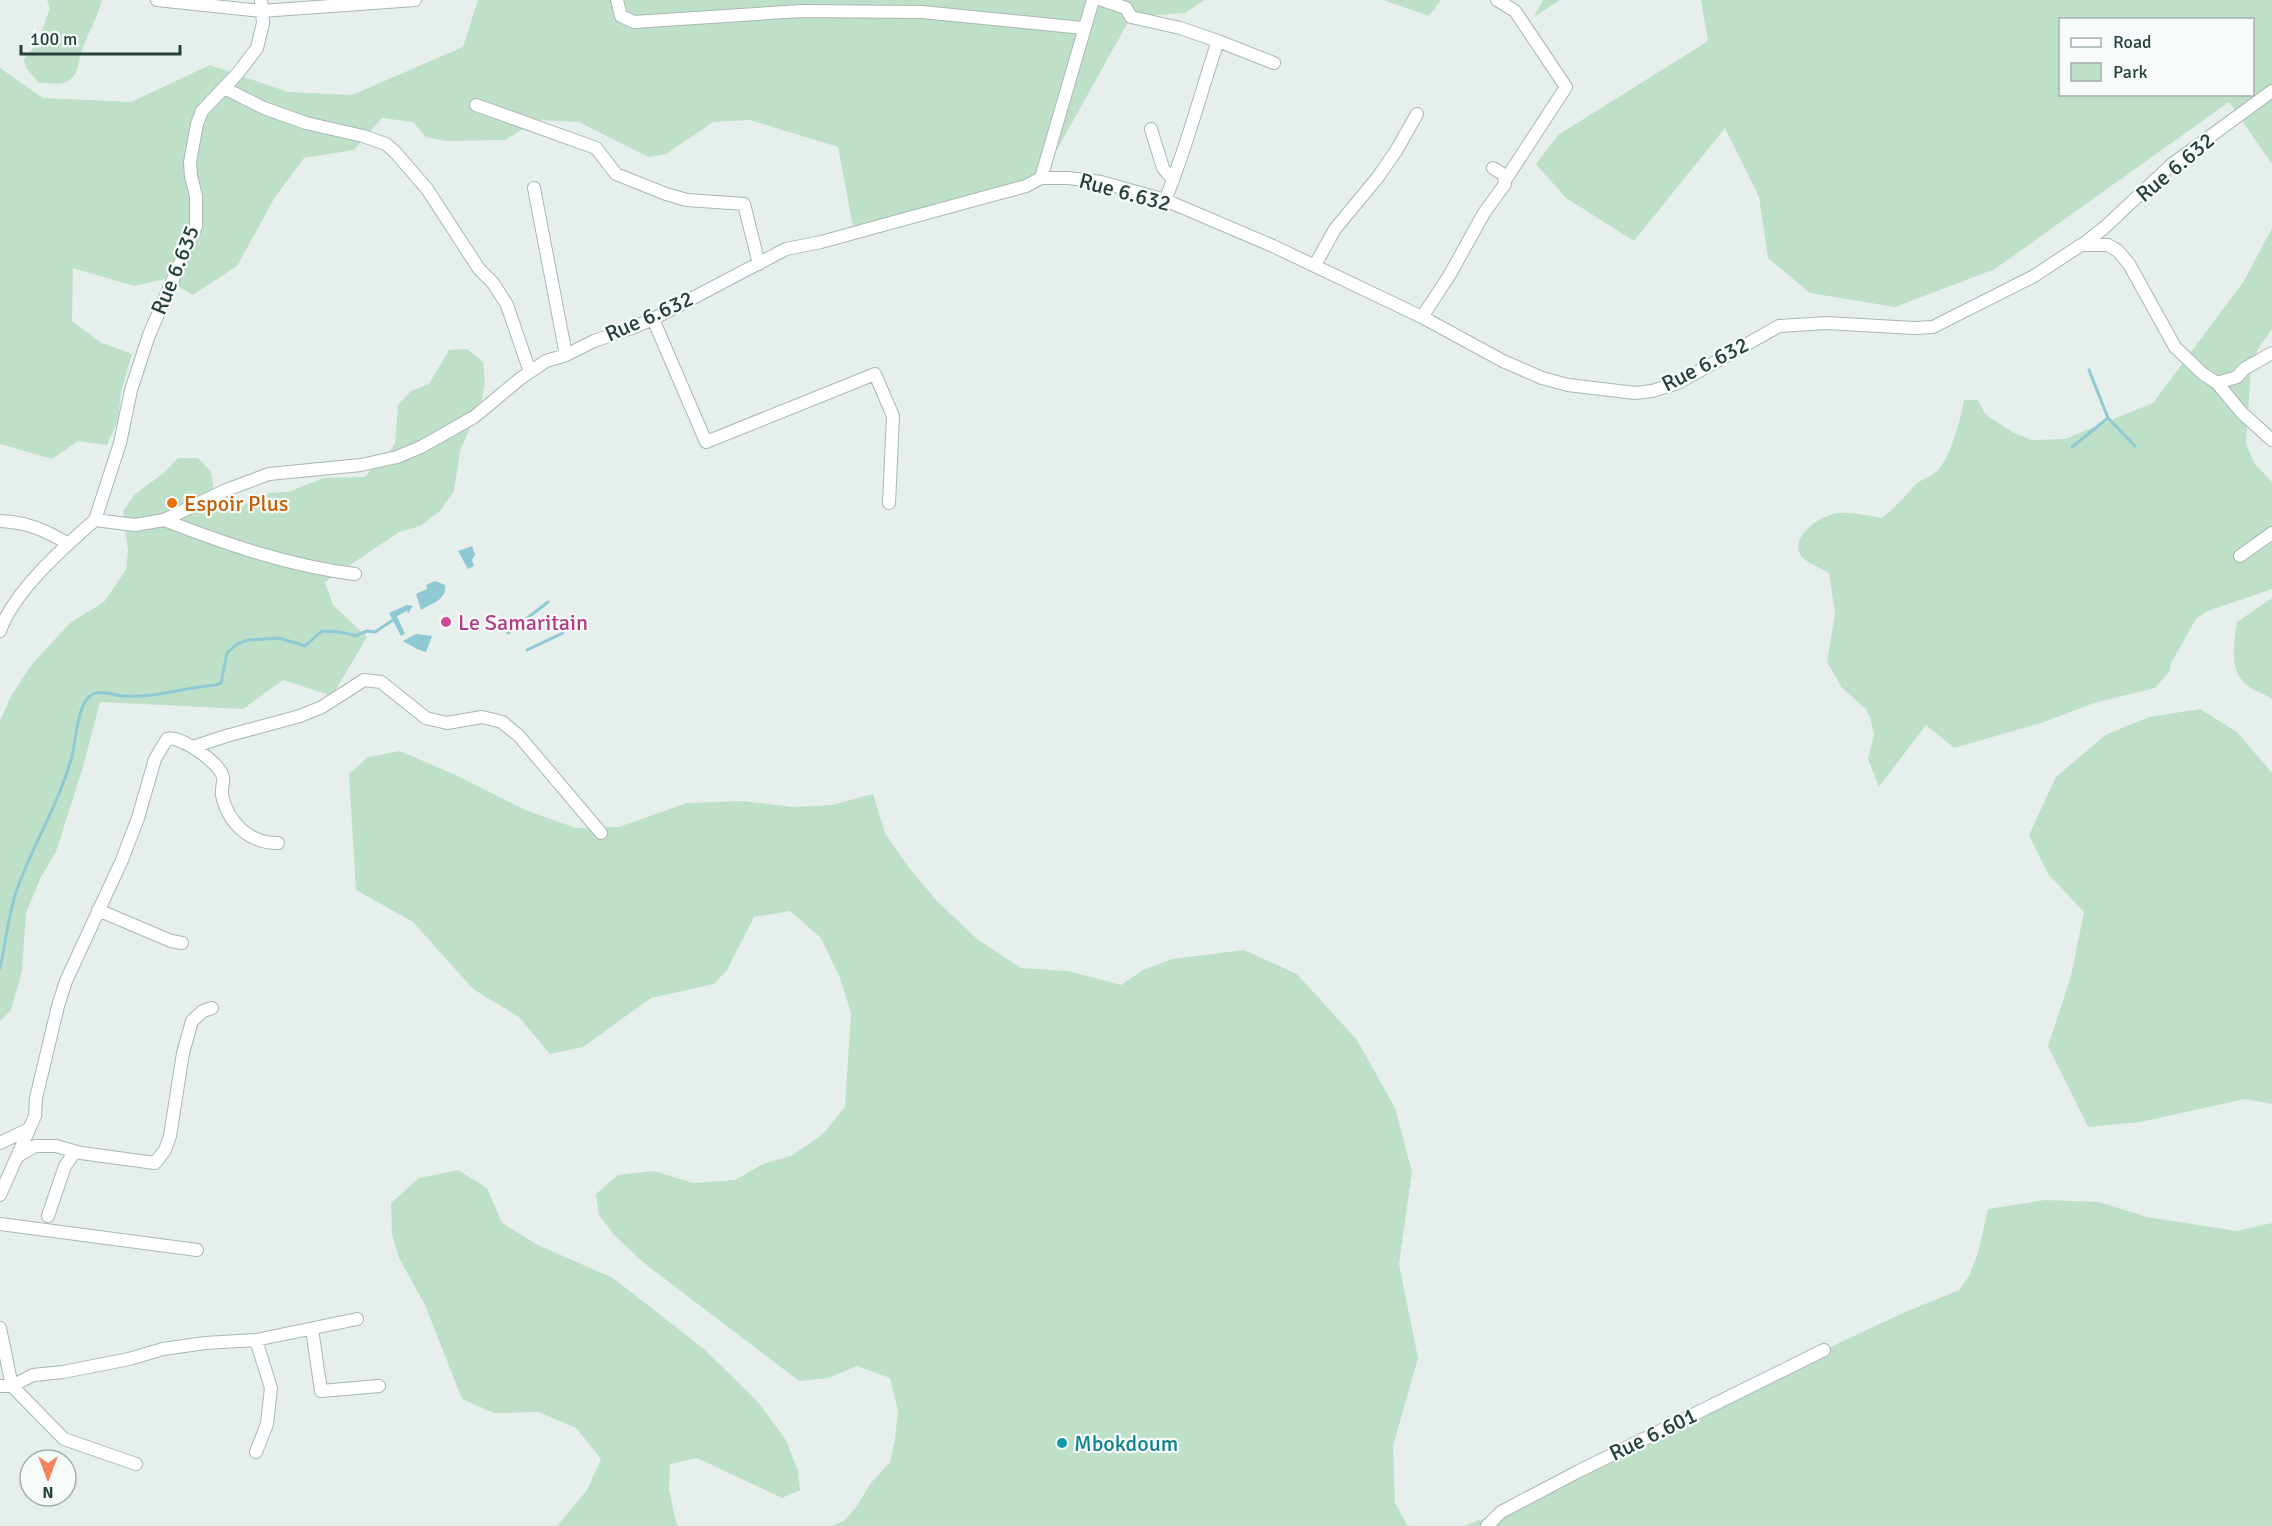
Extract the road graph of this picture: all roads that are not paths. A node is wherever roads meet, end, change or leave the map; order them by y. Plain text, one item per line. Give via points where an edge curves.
1 (157, 0) edge
2 (415, 0) edge
3 (617, 0) edge
4 (1093, 0) edge
5 (1102, 0) edge
6 (1497, 0) edge
7 (261, 5) edge
8 (1083, 28) junction
9 (1218, 41) junction
10 (1274, 63) dead end
11 (224, 88) junction
12 (2272, 91) edge
13 (476, 105) dead end
14 (1417, 114) dead end
15 (1151, 129) dead end
16 (1493, 168) dead end
17 (1041, 178) junction
18 (1506, 179) junction
19 (1173, 180) junction
20 (534, 188) dead end
21 (1165, 200) junction
22 (2081, 245) junction
23 (759, 264) junction
24 (1315, 265) junction
25 (1422, 317) junction
26 (652, 319) junction
27 (2272, 353) edge
28 (566, 355) junction
29 (530, 372) junction
30 (2217, 383) junction
31 (2272, 440) edge
32 (889, 503) dead end
33 (95, 520) junction
34 (164, 520) junction
35 (0, 521) edge
36 (2272, 533) edge
37 (68, 544) junction
38 (2240, 556) dead end
39 (355, 574) dead end
40 (0, 631) edge
41 (193, 747) junction
42 (601, 833) dead end
43 (278, 843) dead end
44 (98, 910) junction
45 (182, 943) dead end
46 (212, 1008) dead end
47 (29, 1129) junction
48 (0, 1143) edge
49 (75, 1152) junction
50 (18, 1156) junction
51 (0, 1195) edge
52 (48, 1216) dead end
53 (0, 1224) edge
54 (197, 1250) dead end
55 (357, 1319) dead end
56 (0, 1328) edge
57 (312, 1329) junction
58 (256, 1340) junction
59 (1824, 1350) dead end
60 (6, 1386) edge
61 (379, 1386) dead end
62 (256, 1452) dead end
63 (136, 1464) dead end
64 (1487, 1526) edge

1 - 7 street
2 - 7 street
3 - 8 street via 621,16 634,22 801,11 911,12
4 - 8 street
5 - 9 street via 1126,8 1131,17
6 - 18 street via 1515,11 1566,87
7 - 11 street, Rue 6.635 via 257,48
8 - 17 street
9 - 10 street
9 - 19 street
11 - 29 street via 264,108 306,123 363,136 386,144 395,152 427,189 507,305
11 - 33 street, Rue 6.635 via 202,111 196,124 190,162 196,226 149,335
12 - 22 street, Rue 6.632 via 2171,165
13 - 23 street via 596,148 616,174 666,194 687,201 744,204
14 - 24 street via 1396,152 1335,230
15 - 19 street via 1163,168
16 - 18 street
17 - 21 street, Rue 6.632 via 1086,179
17 - 23 street, Rue 6.632 via 1017,188 786,249
18 - 25 street
19 - 21 street
20 - 28 street
21 - 24 street, Rue 6.632
22 - 25 street, Rue 6.632 via 2034,276 1933,327 1826,323 1779,326 1677,383 1635,393 1542,378
22 - 30 street via 2108,245 2118,251 2175,347
23 - 26 street, Rue 6.632
24 - 25 street, Rue 6.632
26 - 28 street, Rue 6.632 via 594,340
26 - 32 street via 706,442 875,374 893,416
27 - 30 street via 2237,377
28 - 29 street, Rue 6.632 via 546,361
29 - 34 street, Rue 6.632 via 474,417 397,457 361,465 269,474 226,489
30 - 31 street
33 - 34 street, Rue 6.632 via 135,525
33 - 37 street
34 - 39 street via 270,557
35 - 37 street via 45,530
36 - 38 street
37 - 40 street via 23,592
41 - 42 street via 300,716 364,680 381,682 426,718 447,723 482,717 502,722 519,736
41 - 43 street via 223,777 222,793 228,816 244,834 264,843
41 - 44 street via 166,739 155,759 122,860
44 - 45 street
44 - 47 street via 58,1006
46 - 49 street via 192,1021 170,1136 155,1163
47 - 48 street
47 - 50 street
49 - 50 street via 56,1146 35,1146
49 - 52 street via 65,1166
50 - 51 street
53 - 54 street
55 - 57 street
56 - 60 street
57 - 58 street
57 - 61 street via 321,1391
58 - 60 street via 163,1349 33,1375
58 - 62 street via 271,1388 267,1424
59 - 64 street, Rue 6.601 via 1579,1471 1501,1512
60 - 63 street via 64,1439

